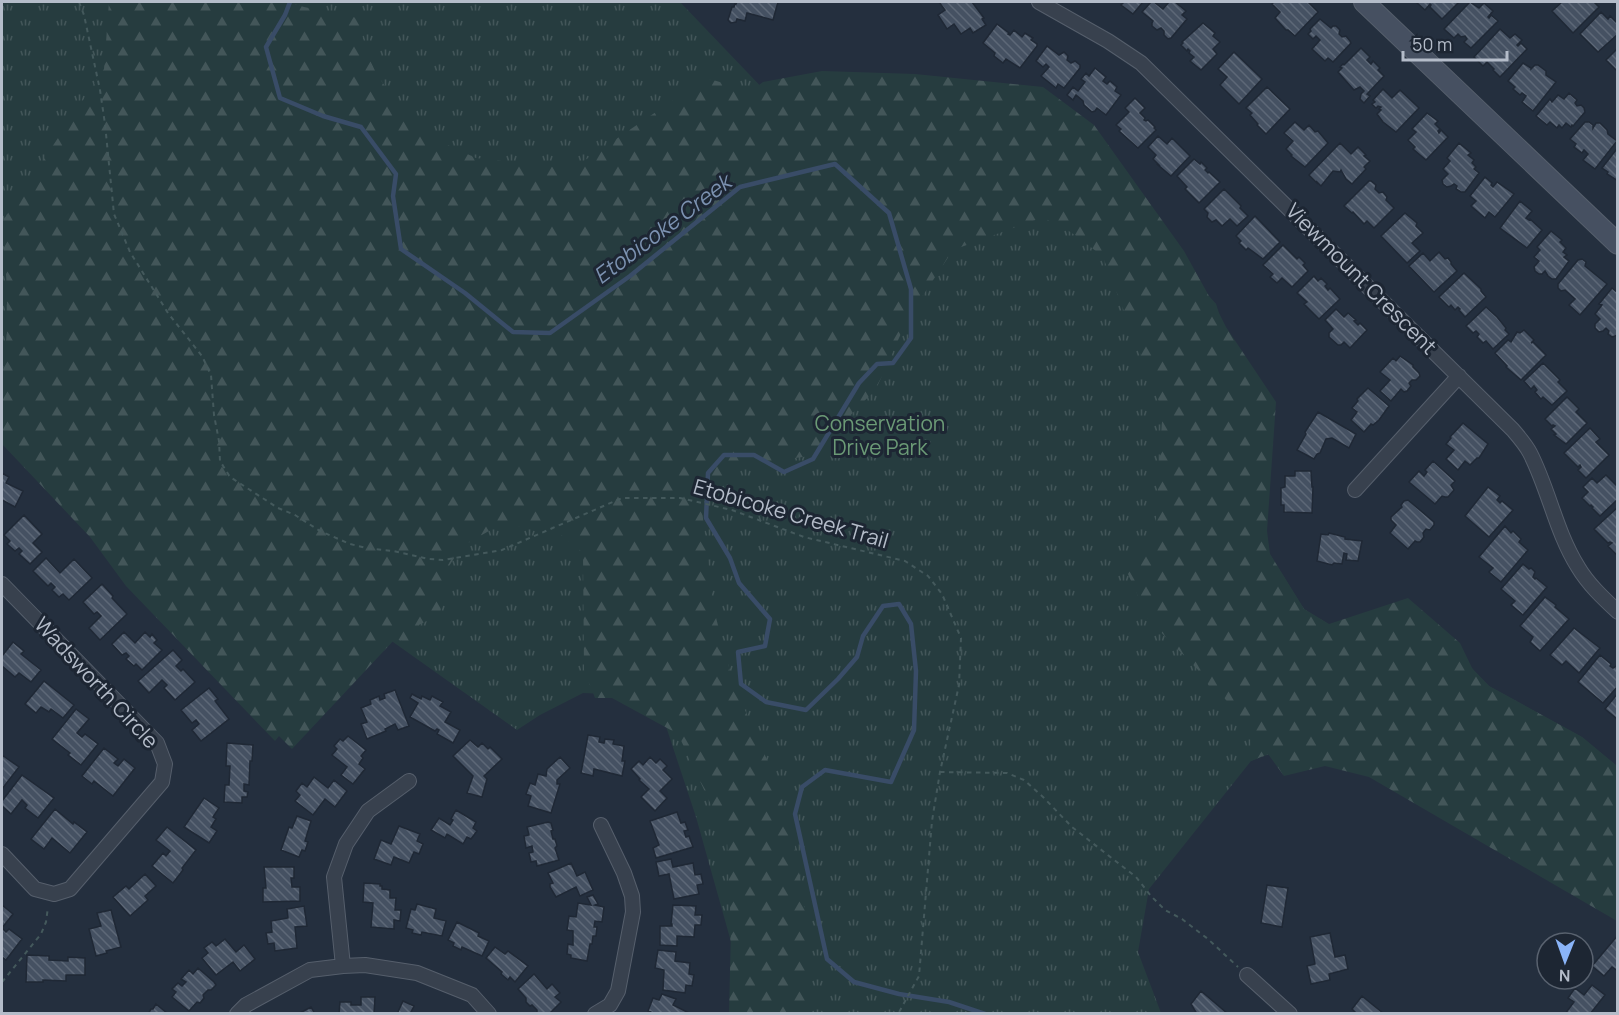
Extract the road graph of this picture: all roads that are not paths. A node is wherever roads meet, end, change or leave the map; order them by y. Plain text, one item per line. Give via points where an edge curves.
1 (1039, 2) edge
2 (1364, 2) edge
3 (1617, 244) edge
4 (1459, 375) junction
5 (1355, 490) dead end
6 (2, 584) edge
7 (1617, 612) edge
8 (409, 781) dead end
9 (601, 825) dead end
10 (2, 854) edge
11 (343, 966) junction
12 (1247, 975) road end
13 (237, 1014) edge
14 (489, 1014) edge
15 (595, 1014) edge
16 (1290, 1014) edge

1 - 4 street, Viewmount Crescent via 1141,63
2 - 3 street
4 - 5 street
4 - 7 street, Viewmount Crescent via 1529,450 1578,567
6 - 10 street, Wadsworth Circle via 157,742 165,764 162,782 70,889 54,894 35,889
8 - 11 street via 368,812 346,844 333,877
9 - 15 street via 628,884 633,912 618,991 610,1005
11 - 13 street via 310,970 246,1005
11 - 14 street via 365,965 417,973 472,995
12 - 16 street

